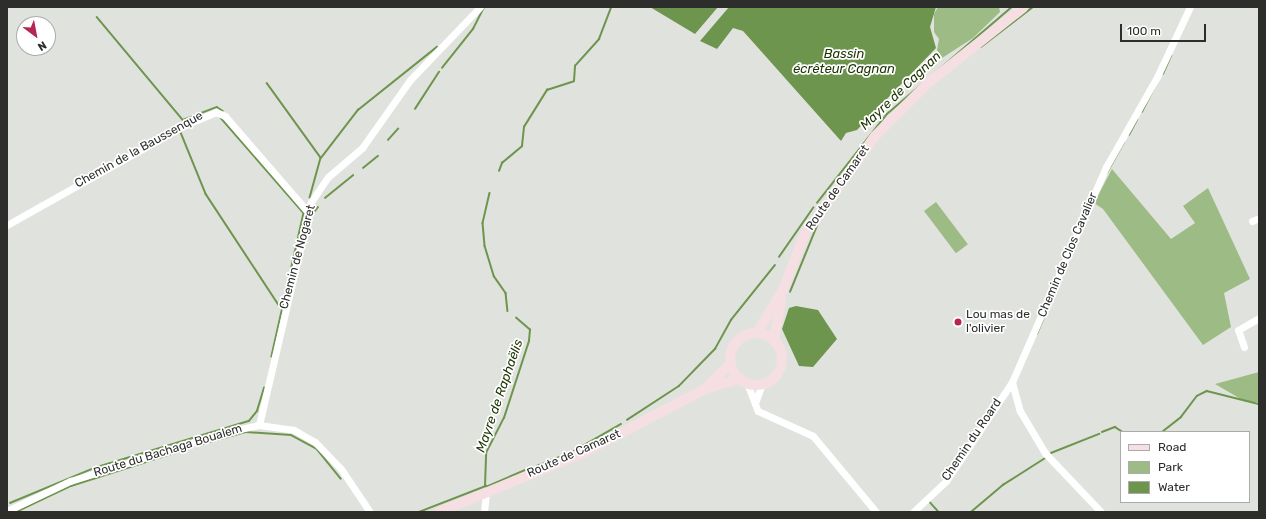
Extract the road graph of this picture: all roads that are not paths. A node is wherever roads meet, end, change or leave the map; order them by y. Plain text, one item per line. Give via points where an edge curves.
1 (480, 7) edge
2 (1024, 7) edge
3 (1190, 7) edge
4 (308, 212) junction
5 (7, 225) edge
6 (783, 290) junction
7 (1259, 318) edge
8 (756, 333) junction
9 (774, 340) junction
10 (1244, 347) dead end
11 (731, 363) junction
12 (744, 380) junction
13 (1012, 382) junction
14 (762, 384) junction
15 (705, 389) junction
16 (755, 405) junction
17 (259, 425) junction
18 (479, 495) junction
19 (7, 512) edge
20 (370, 512) edge
21 (439, 512) edge
22 (484, 512) edge
23 (876, 512) edge
24 (913, 512) edge
25 (1101, 512) edge

1 - 4 street, Chemin de Nogaret via 410,80 362,148 322,184
2 - 6 main road, Route de Camaret via 928,83 874,136 805,234
3 - 13 street, Chemin de Clos Cavalier via 1157,77 1106,168
4 - 5 street, Chemin de la Baussenque via 220,113 209,112
4 - 17 street, Chemin de Nogaret
6 - 8 main road, Route de Camaret
6 - 9 main road, Route de Camaret
7 - 10 street via 1238,330
8 - 9 main road
8 - 11 main road via 742,338 734,346
9 - 14 main road, Route de Camaret via 782,364 776,376
11 - 12 main road
11 - 15 main road, Route de Camaret
12 - 14 main road, Route de Camaret
12 - 15 main road, Route de Camaret
12 - 16 street
13 - 24 street, Chemin du Roard via 946,481
13 - 25 street via 1020,411 1045,453
14 - 16 street
15 - 18 main road, Route de Camaret via 590,450
16 - 23 street via 764,415 813,436
17 - 19 street, Route du Bachaga Boualem via 70,481
17 - 20 street, Route du Bachaga Boualem via 294,430 315,442 341,469
18 - 21 main road, Route de Camaret
18 - 22 street

